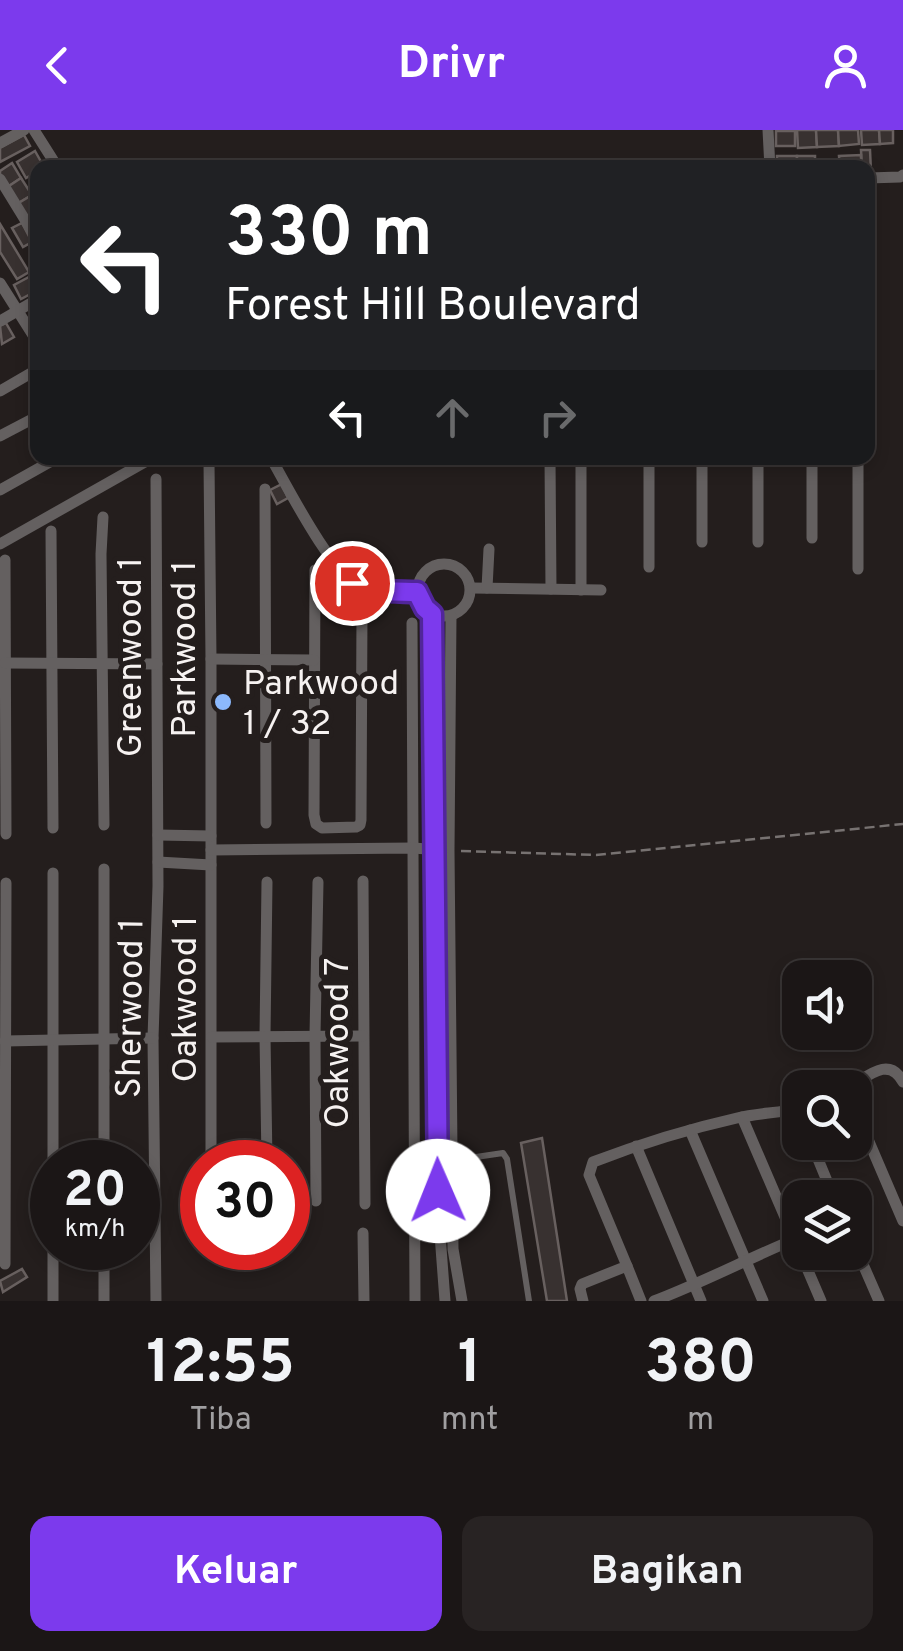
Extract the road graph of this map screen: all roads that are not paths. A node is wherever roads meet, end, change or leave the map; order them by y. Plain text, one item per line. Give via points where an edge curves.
1 (24, 130) edge
2 (34, 130) edge
3 (768, 130) edge
4 (0, 143) edge
5 (53, 160) edge
6 (770, 160) edge
7 (903, 175) edge
8 (875, 178) edge
9 (0, 180) edge
10 (30, 229) edge
11 (0, 283) edge
12 (30, 303) edge
13 (16, 311) junction
14 (0, 321) edge
15 (30, 331) edge
16 (30, 374) edge
17 (0, 391) edge
18 (30, 420) edge
19 (0, 436) edge
20 (44, 465) edge
21 (140, 465) edge
22 (209, 465) edge
23 (274, 465) edge
24 (550, 465) edge
25 (581, 465) edge
26 (649, 465) edge
27 (702, 465) edge
28 (758, 465) edge
29 (812, 465) edge
30 (858, 465) edge
31 (156, 479) dead end
32 (266, 489) dead end
33 (0, 490) edge
34 (102, 517) dead end
35 (50, 531) dead end
36 (812, 538) dead end
37 (702, 542) dead end
38 (758, 542) dead end
39 (0, 544) edge
40 (488, 549) dead end
41 (5, 560) dead end
42 (649, 568) dead end
43 (858, 568) dead end
44 (315, 570) dead end
45 (470, 588) junction
46 (487, 588) junction
47 (551, 590) junction
48 (581, 590) junction
49 (601, 590) dead end
50 (417, 592) junction
51 (362, 611) dead end
52 (432, 614) junction
53 (450, 616) junction
54 (412, 623) dead end
55 (211, 659) junction
56 (266, 660) junction
57 (314, 660) junction
58 (5, 663) junction
59 (52, 663) junction
60 (102, 664) junction
61 (157, 664) junction
62 (266, 823) dead end
63 (104, 825) dead end
64 (53, 828) dead end
65 (6, 834) dead end
66 (158, 835) junction
67 (211, 836) junction
68 (413, 848) junction
69 (211, 850) junction
70 (435, 850) junction
71 (450, 851) junction
72 (158, 862) junction
73 (211, 865) junction
74 (104, 869) dead end
75 (53, 873) dead end
76 (363, 881) dead end
77 (266, 882) dead end
78 (318, 882) dead end
79 (6, 883) dead end
80 (315, 1035) junction
81 (265, 1036) junction
82 (363, 1036) junction
83 (212, 1037) junction
84 (103, 1038) junction
85 (153, 1038) junction
86 (54, 1039) junction
87 (5, 1041) junction
88 (872, 1074) edge
89 (903, 1082) edge
90 (782, 1113) edge
91 (742, 1117) junction
92 (690, 1130) junction
93 (54, 1140) edge
94 (104, 1140) edge
95 (210, 1140) edge
96 (267, 1140) edge
97 (636, 1146) junction
98 (872, 1149) edge
99 (438, 1160) junction
100 (453, 1160) junction
101 (316, 1202) dead end
102 (365, 1204) dead end
103 (782, 1205) edge
104 (903, 1221) edge
105 (363, 1233) dead end
106 (782, 1244) edge
107 (745, 1260) junction
108 (4, 1264) dead end
109 (627, 1266) junction
110 (54, 1270) edge
111 (104, 1270) edge
112 (808, 1270) edge
113 (865, 1270) edge
114 (694, 1286) junction
115 (54, 1301) edge
116 (104, 1301) edge
117 (156, 1301) edge
118 (364, 1301) edge
119 (415, 1301) edge
120 (445, 1301) edge
121 (462, 1301) edge
122 (529, 1301) edge
123 (583, 1301) edge
124 (641, 1301) edge
125 (654, 1301) edge
126 (701, 1301) edge
127 (763, 1301) edge
128 (821, 1301) edge
129 (879, 1301) edge

1 - 4 street
2 - 5 street
3 - 6 street
7 - 8 street
9 - 10 street
11 - 13 street
12 - 13 street
13 - 14 street
13 - 15 street
16 - 17 street
18 - 19 street
20 - 33 street
21 - 39 street
22 - 55 street, Parkwood 1
23 - 50 street via 352,583
24 - 47 street
25 - 48 street
26 - 42 street
27 - 37 street
28 - 38 street
29 - 36 street
30 - 43 street
31 - 61 street, Greenwood 1
32 - 56 street
34 - 60 street
35 - 59 street
40 - 46 street
41 - 58 street
44 - 57 street
45 - 46 street
45 - 50 street via 463,571 447,563 422,574
45 - 53 street via 466,606
46 - 47 street
47 - 48 street
48 - 49 street
50 - 52 street
51 - 57 street via 360,825 316,824
52 - 53 street
52 - 70 street
53 - 71 street
54 - 68 street
55 - 56 street
55 - 67 street, Parkwood 1
56 - 57 street
56 - 62 street
58 - 59 street
58 - 65 street
59 - 60 street
59 - 64 street
60 - 61 street
60 - 63 street
61 - 66 street, Greenwood 1
66 - 67 street
66 - 72 street, Sherwood 1
67 - 69 street, Oakwood 1
68 - 69 street
68 - 70 street
68 - 119 street
69 - 73 street, Oakwood 1
70 - 71 street
70 - 99 street
71 - 100 street
72 - 73 street
72 - 85 street, Sherwood 1
73 - 83 street, Oakwood 1
74 - 84 street
75 - 86 street
76 - 82 street, Oakwood 7
77 - 81 street
78 - 80 street
79 - 87 street
80 - 81 street
80 - 82 street
80 - 101 street
81 - 83 street
81 - 96 street
82 - 102 street, Oakwood 7
83 - 95 street, Oakwood 1
84 - 85 street
84 - 86 street
84 - 94 street
85 - 117 street, Sherwood 1
86 - 87 street
86 - 93 street
87 - 108 street
88 - 89 street via 894,1069
90 - 91 street
91 - 92 street
91 - 103 street
92 - 97 street
92 - 107 street
97 - 109 street via 593,1162 589,1175
97 - 114 street
98 - 104 street
99 - 100 lane
99 - 120 street
100 - 121 street via 453,1249
100 - 122 lane via 494,1153 507,1159
105 - 118 street
106 - 107 street
107 - 114 street
107 - 127 street
109 - 123 street via 582,1284
109 - 124 street
110 - 115 street
111 - 116 street
112 - 128 street
113 - 129 street
114 - 125 street
114 - 126 street

